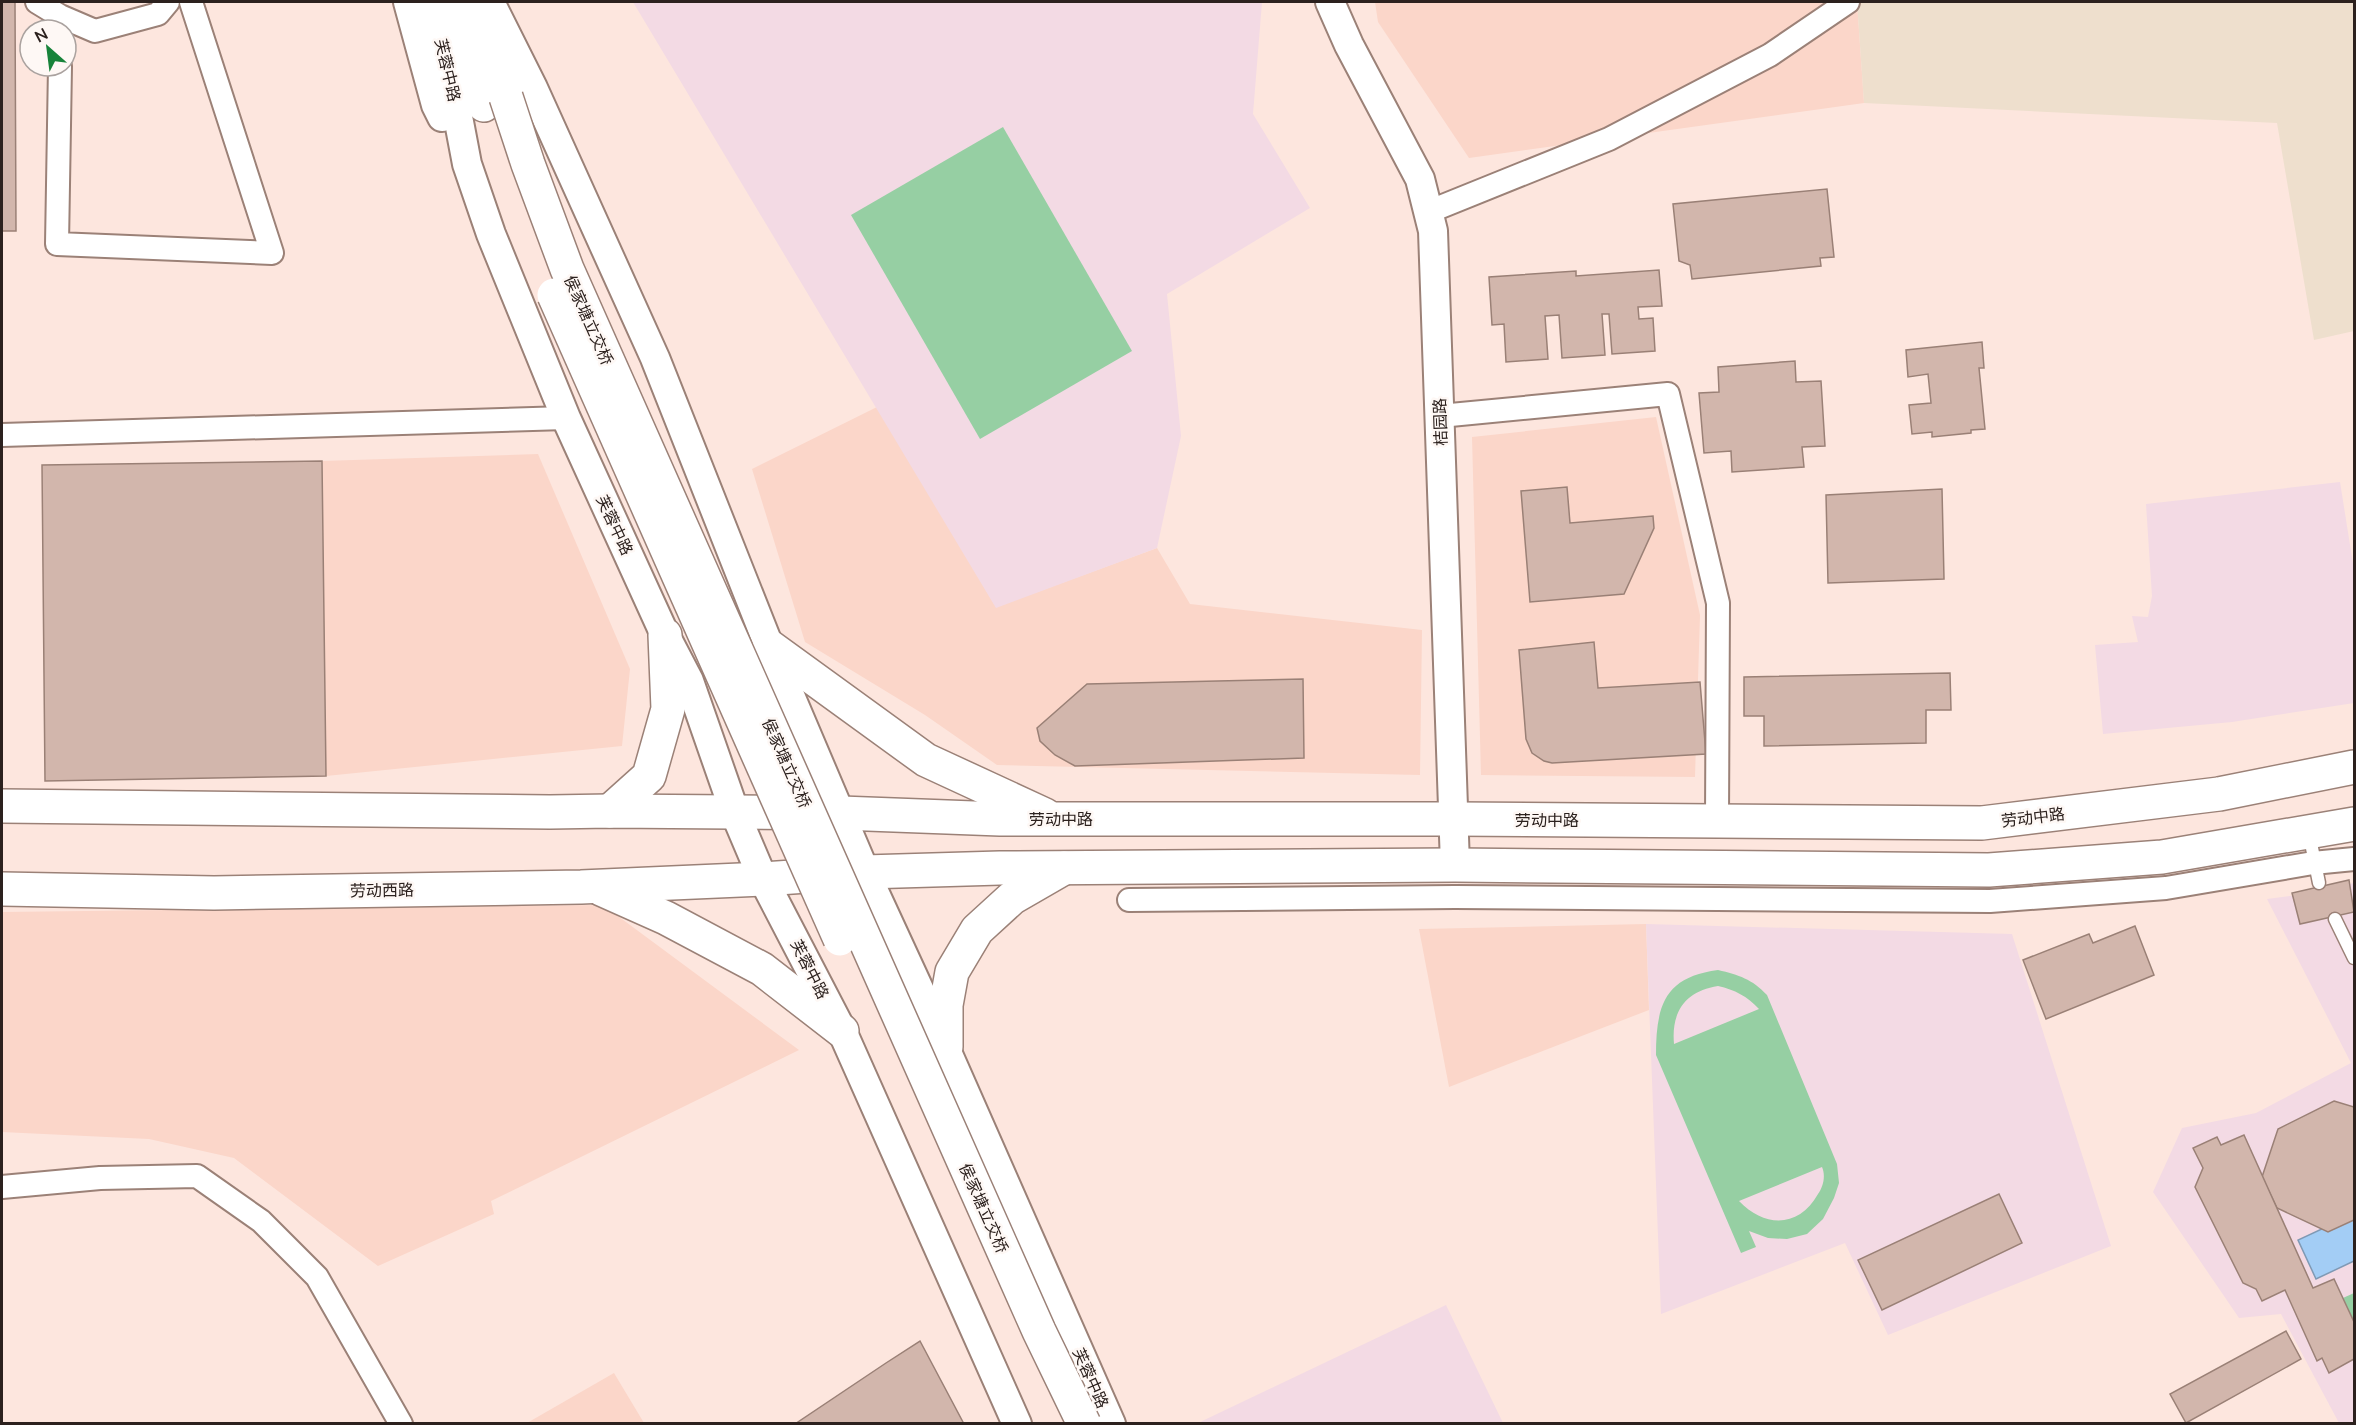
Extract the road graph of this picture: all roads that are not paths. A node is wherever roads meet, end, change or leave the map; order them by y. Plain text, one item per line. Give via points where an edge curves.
1 (37, 2) edge
2 (168, 2) edge
3 (190, 2) edge
4 (408, 2) edge
5 (435, 2) edge
6 (446, 2) edge
7 (477, 2) edge
8 (490, 2) edge
9 (1330, 2) edge
10 (1848, 2) edge
11 (55, 18) edge
12 (78, 27) edge
13 (60, 78) edge
14 (495, 101) junction
15 (467, 164) junction
16 (1428, 213) junction
17 (1440, 416) junction
18 (566, 418) junction
19 (2, 435) edge
20 (665, 635) junction
21 (769, 646) junction
22 (2355, 767) edge
23 (2, 806) edge
24 (609, 811) junction
25 (735, 813) junction
26 (841, 813) junction
27 (1055, 819) junction
28 (1455, 819) junction
29 (1717, 821) junction
30 (2355, 824) edge
31 (2314, 859) junction
32 (2355, 859) edge
33 (1455, 865) junction
34 (1065, 867) junction
35 (865, 872) junction
36 (763, 879) junction
37 (594, 886) junction
38 (2, 889) edge
39 (1129, 900) dead end
40 (2335, 919) dead end
41 (2355, 958) edge
42 (842, 1031) junction
43 (946, 1047) junction
44 (2, 1186) edge
45 (401, 1424) edge
46 (1017, 1424) edge
47 (1059, 1424) edge
48 (1084, 1424) edge
49 (1111, 1424) edge

1 - 11 street
2 - 12 street via 158,14 94,31
3 - 13 street via 272,253 57,244
4 - 15 street via 436,105
5 - 15 street, 芙蓉中路
6 - 14 main road
7 - 14 main road
8 - 21 street via 655,358
9 - 16 street, 桔园路 via 1420,179
10 - 16 street via 1770,55 1609,139
14 - 47 main road, 侯家塘立交桥, bridge via 527,229 572,338
14 - 48 main road, 侯家塘立交桥, bridge via 528,164 567,269 1039,1331
15 - 18 street, 芙蓉中路 via 491,234
16 - 17 street, 桔园路 via 1433,231
17 - 28 street, 桔园路
17 - 29 street via 1668,394 1718,603
18 - 19 street
18 - 20 street, 芙蓉中路
20 - 24 main road via 668,709 649,776
20 - 25 street, 芙蓉中路 via 689,681
21 - 26 street
21 - 27 main road via 926,760
22 - 29 main road, 劳动中路 via 2219,794 1982,823
23 - 24 main road
24 - 25 main road
25 - 26 main road, 劳动中路
25 - 36 street, 芙蓉中路
26 - 27 main road, 劳动中路
26 - 35 street, 芙蓉中路
27 - 28 main road, 劳动中路
28 - 29 main road, 劳动中路
28 - 33 street, 桔园路
30 - 31 main road
31 - 32 street
31 - 33 main road via 2162,857 1989,870
31 - 39 street via 2166,888 1990,901 1467,897
33 - 34 main road
34 - 35 main road
34 - 43 main road via 1012,898 977,930 952,972 946,1005
35 - 36 main road
35 - 43 street, 芙蓉中路
36 - 37 main road, 劳动西路
36 - 42 street, 芙蓉中路
37 - 38 main road, 劳动西路 via 214,893
37 - 42 main road via 666,918 762,969
40 - 41 lane
42 - 46 street, 芙蓉中路
43 - 49 street, 芙蓉中路
44 - 45 street via 197,1176 261,1221 317,1277

